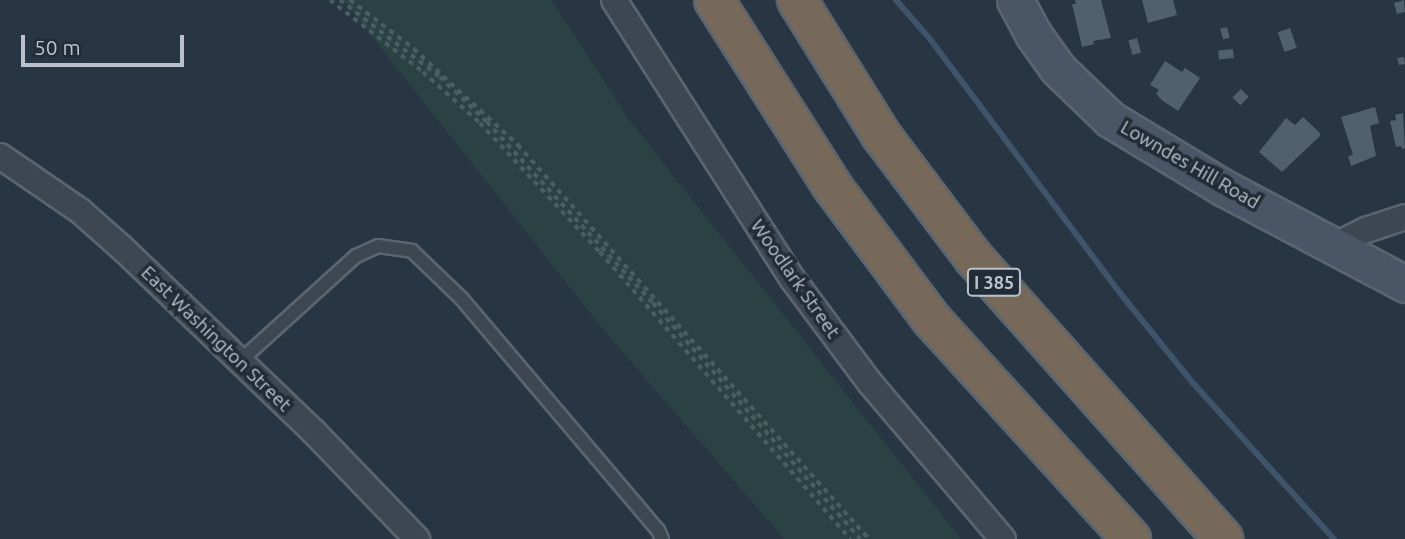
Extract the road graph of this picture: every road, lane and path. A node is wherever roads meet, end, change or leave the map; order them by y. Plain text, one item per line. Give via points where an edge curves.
1 (330, 0) edge
2 (340, 0) edge
3 (350, 0) edge
4 (614, 0) edge
5 (714, 0) edge
6 (797, 0) edge
7 (1015, 0) edge
8 (0, 156) edge
9 (1405, 217) edge
10 (1334, 246) junction
11 (1405, 284) edge
12 (239, 362) junction
13 (417, 539) edge
14 (662, 539) edge
15 (850, 539) edge
16 (860, 539) edge
17 (869, 539) edge
18 (1003, 539) edge
19 (1131, 539) edge
20 (1223, 539) edge

1 - 15 path via 480,123
2 - 16 path via 440,77 487,122
3 - 17 path via 489,115
4 - 18 street, Woodlark Street via 790,277 870,383
5 - 19 highway via 832,186 932,320
6 - 20 highway, I 385 via 881,135 965,247
7 - 10 street, Lowndes Hill Road via 1058,69 1110,119
8 - 12 street, East Washington Street via 79,210
9 - 10 street
10 - 11 street, Lowndes Hill Road
12 - 13 street, East Washington Street
12 - 14 lane via 356,256 378,246 412,251 461,298

